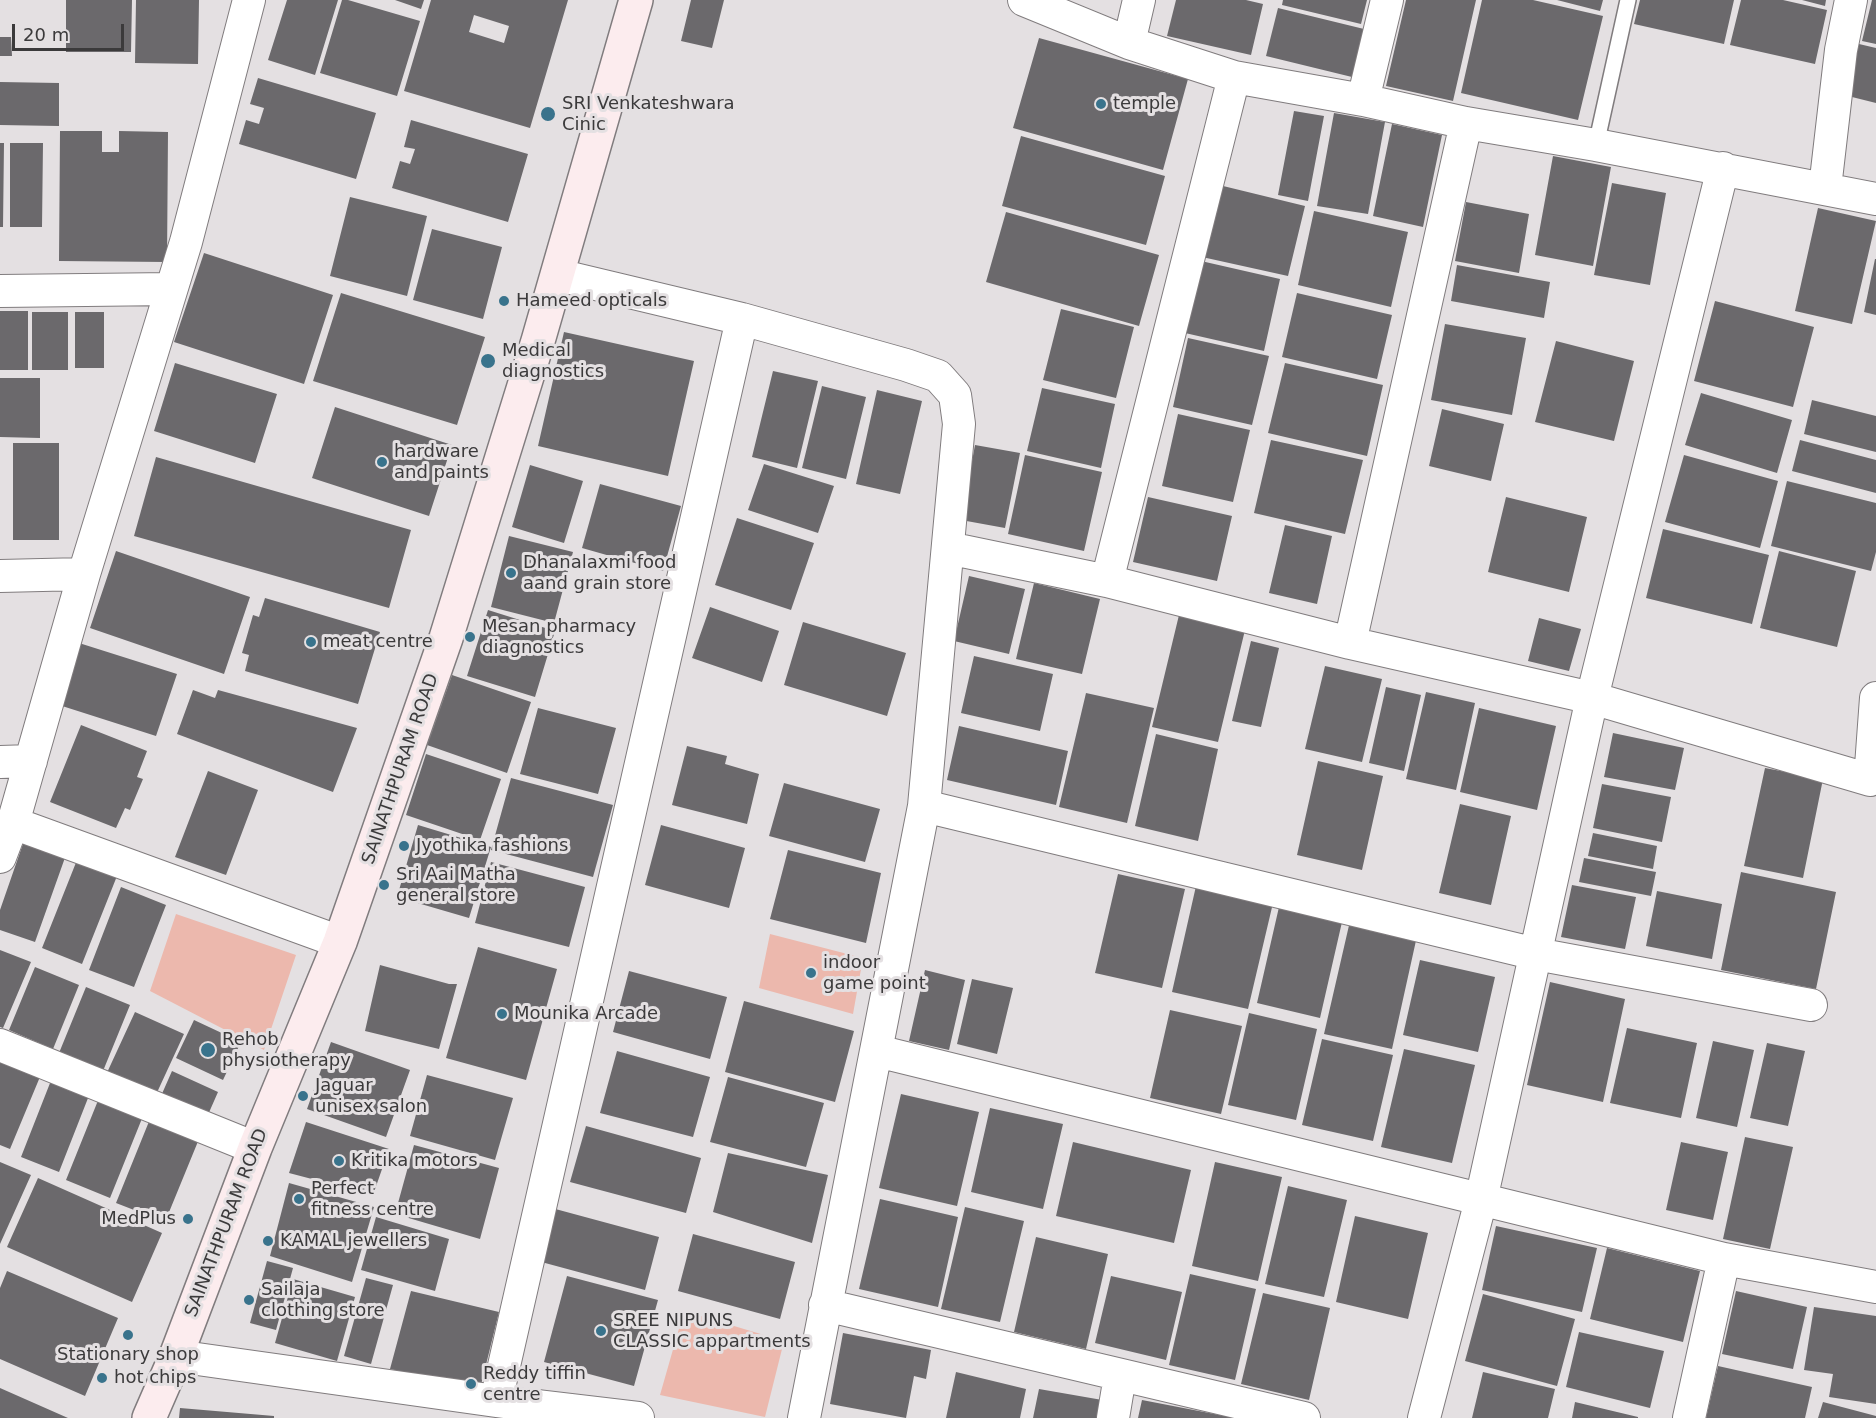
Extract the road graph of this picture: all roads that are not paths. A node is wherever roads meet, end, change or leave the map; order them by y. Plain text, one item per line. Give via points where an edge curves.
1 (249, 0) edge
2 (636, 0) edge
3 (1024, 0) edge
4 (1139, 0) edge
5 (1387, 0) edge
6 (1628, 0) edge
7 (1851, 0) edge
8 (1129, 43) junction
9 (1234, 76) junction
10 (1363, 100) junction
11 (1466, 123) junction
12 (1596, 145) junction
13 (1723, 168) junction
14 (1826, 188) junction
15 (1876, 199) edge
16 (558, 274) junction
17 (171, 289) junction
18 (0, 291) edge
19 (742, 319) junction
20 (948, 548) junction
21 (84, 574) junction
22 (0, 576) edge
23 (1107, 580) junction
24 (1350, 643) junction
25 (1876, 698) edge
26 (1592, 699) junction
27 (31, 760) junction
28 (0, 762) edge
29 (924, 807) junction
30 (13, 823) junction
31 (0, 857) edge
32 (340, 942) junction
33 (1536, 954) junction
34 (1811, 1005) dead end
35 (0, 1045) edge
36 (877, 1051) junction
37 (255, 1148) junction
38 (1481, 1200) junction
39 (1724, 1259) junction
40 (1876, 1287) edge
41 (825, 1305) junction
42 (176, 1356) junction
43 (1120, 1376) junction
44 (496, 1401) junction
45 (149, 1418) edge
46 (639, 1418) edge
47 (804, 1418) edge
48 (1113, 1418) edge
49 (1304, 1418) edge
50 (1424, 1418) edge
51 (1689, 1418) edge

1 - 17 street
2 - 16 street, SAINATHPURAM ROAD
3 - 8 street
4 - 8 street
5 - 10 street
6 - 12 lane
7 - 14 street via 1841,50
8 - 9 street
9 - 10 street
9 - 23 street
10 - 11 street
11 - 12 street
11 - 24 street
12 - 13 street
13 - 14 street
13 - 26 street
14 - 15 street
16 - 19 street
16 - 32 street, SAINATHPURAM ROAD via 446,638
17 - 18 street
17 - 21 street
19 - 20 street via 906,364 944,382 955,395 959,424
19 - 44 street
20 - 23 street
20 - 29 street
21 - 22 street
21 - 27 street
23 - 24 street
24 - 26 street
25 - 26 street via 1870,780
26 - 33 street
27 - 28 street
27 - 30 street
29 - 33 street
29 - 36 street
30 - 31 street
30 - 32 street
32 - 37 street, SAINATHPURAM ROAD
33 - 34 street
33 - 38 street
35 - 37 street
36 - 38 street
36 - 41 street
37 - 42 street, SAINATHPURAM ROAD
38 - 39 street
38 - 50 street
39 - 40 street
39 - 51 street
41 - 43 street
41 - 47 street
42 - 44 street
42 - 45 street, SAINATHPURAM ROAD
43 - 48 street
43 - 49 street
44 - 46 street

